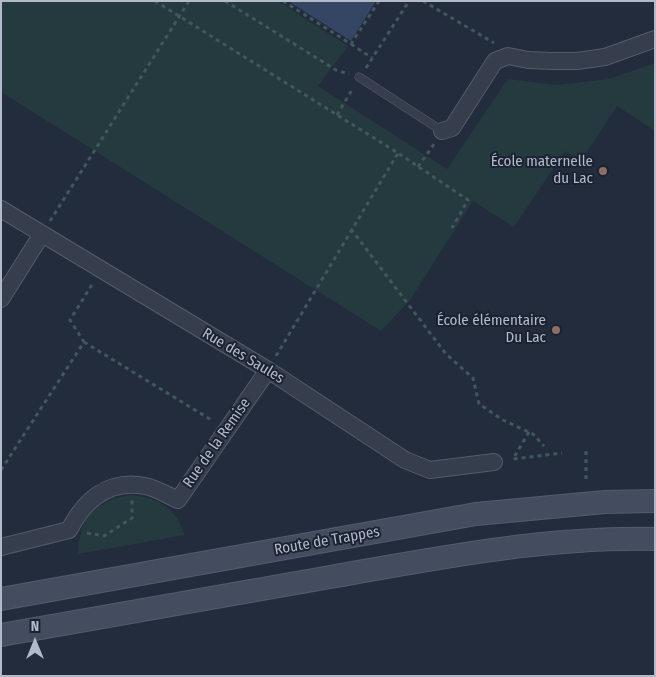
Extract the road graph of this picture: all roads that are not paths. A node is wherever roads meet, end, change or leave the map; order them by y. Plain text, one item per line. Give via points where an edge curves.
1 (655, 39) edge
2 (359, 78) road end
3 (442, 131) joint
4 (1, 208) edge
5 (42, 234) junction
6 (1, 299) edge
7 (268, 370) junction
8 (494, 462) dead end
9 (655, 501) edge
10 (655, 539) edge
11 (1, 547) edge
12 (1, 599) edge
13 (1, 635) edge

1 - 3 street via 605,58 552,61 508,56 495,61 452,128
2 - 3 lane
4 - 5 street, Rue des Saules
5 - 6 street
5 - 7 street, Rue des Saules
7 - 8 street, Rue des Saules via 405,460 430,470
7 - 11 street, Rue de la Remise via 178,500 147,486 114,487 86,503 69,530
9 - 12 main road, Route de Trappes via 605,502 476,514
10 - 13 main road via 564,541 470,552

